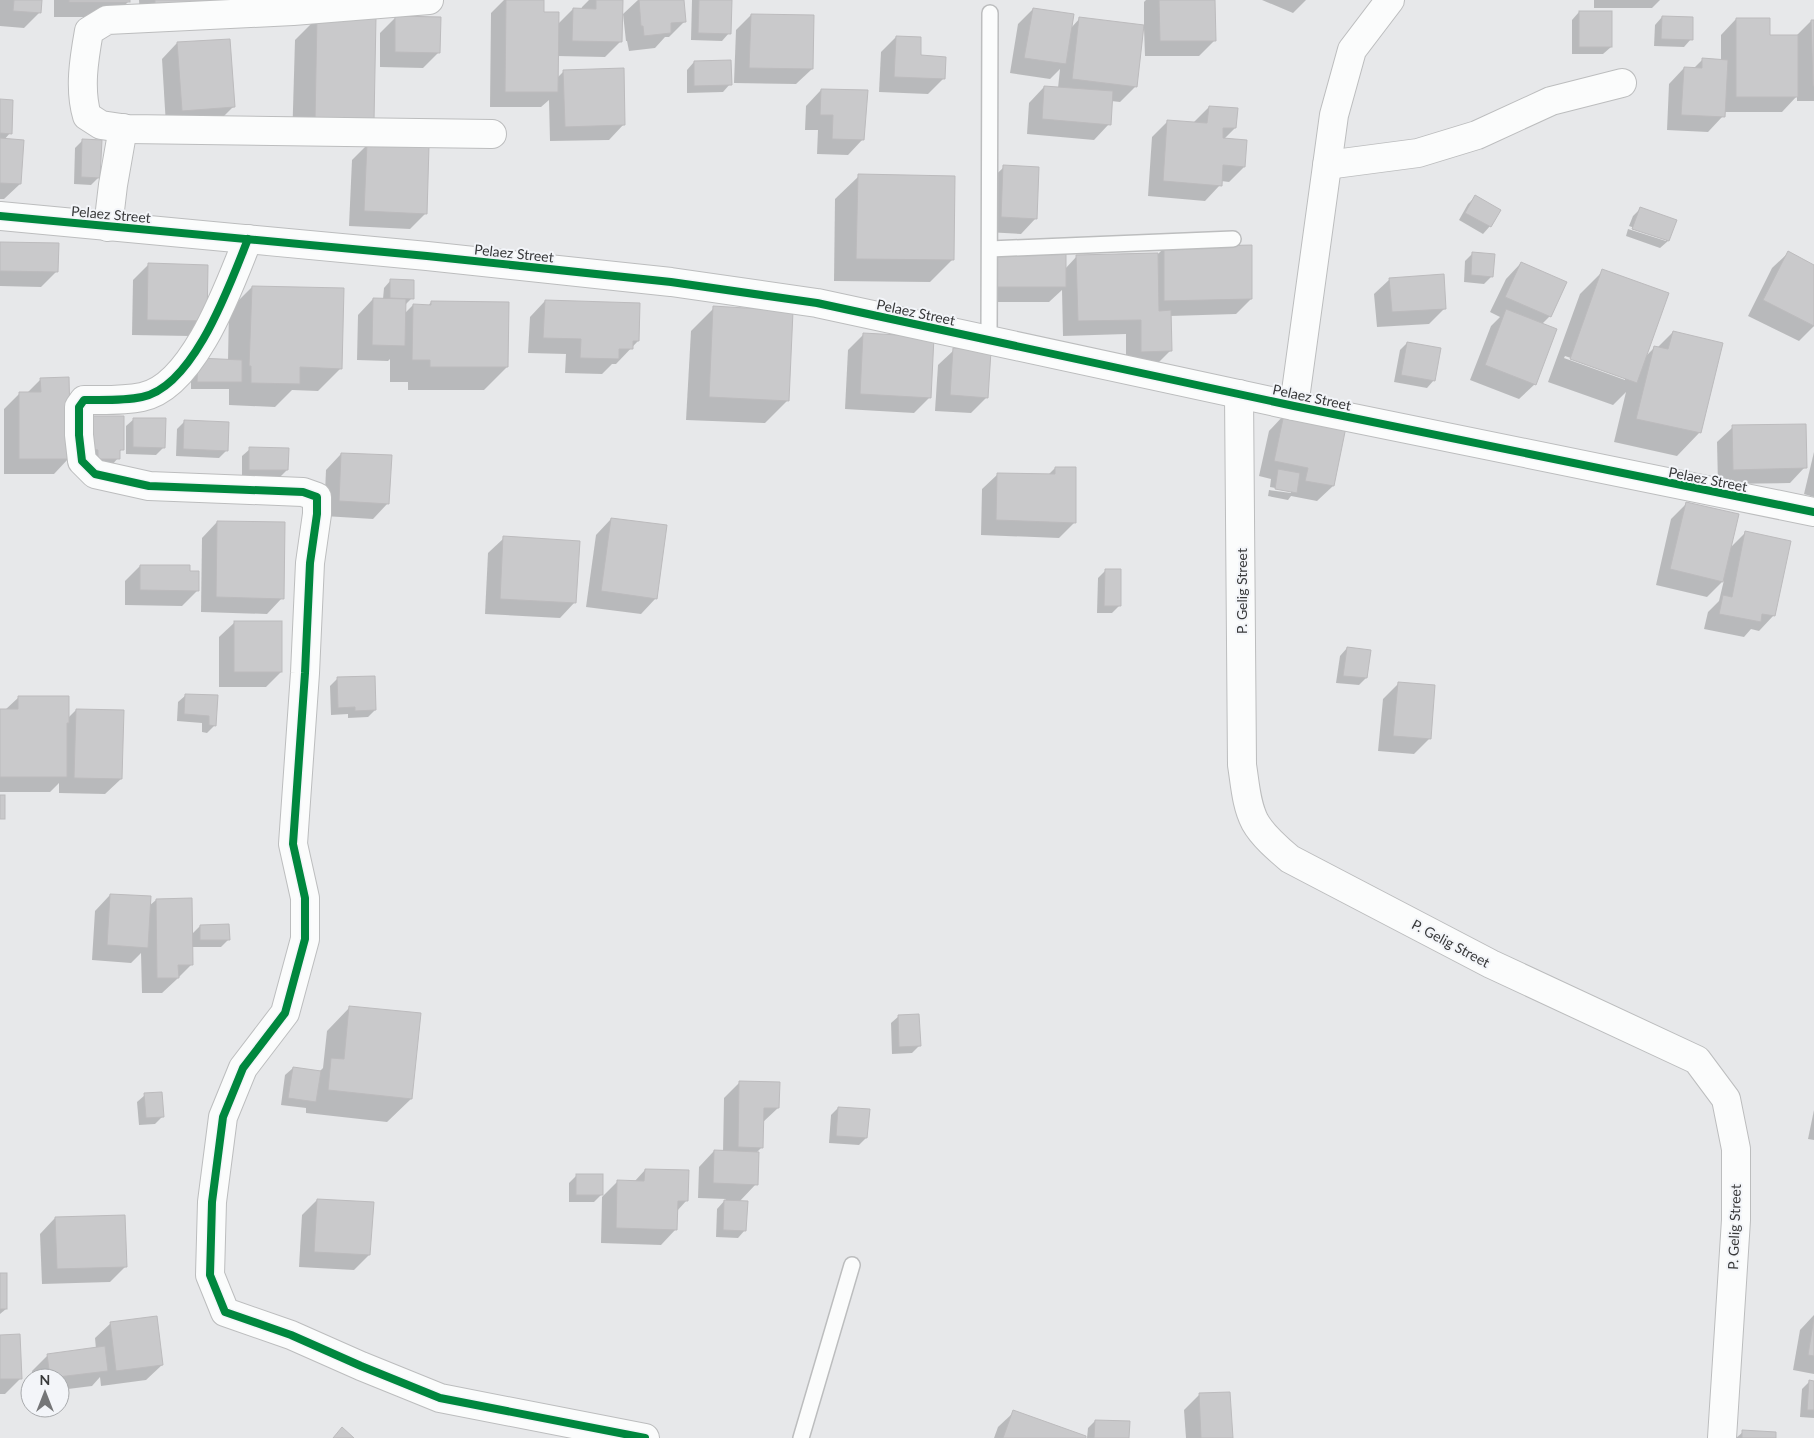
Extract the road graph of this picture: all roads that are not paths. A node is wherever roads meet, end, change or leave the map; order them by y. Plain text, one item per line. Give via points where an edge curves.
1 (428, 0) edge
2 (1390, 0) edge
3 (990, 13) dead end
4 (1622, 83) dead end
5 (123, 128) junction
6 (492, 134) dead end
7 (1327, 165) junction
8 (0, 216) edge
9 (108, 227) junction
10 (1233, 239) dead end
11 (248, 240) junction
12 (990, 249) junction
13 (989, 340) junction
14 (1239, 394) junction
15 (1294, 406) junction
16 (1814, 512) edge
17 (852, 1266) dead end
18 (645, 1438) edge
19 (801, 1438) edge
20 (1722, 1438) edge

1 - 5 street via 292,11 107,20 90,31 82,88 84,104 87,116 101,125
2 - 7 street via 1352,50 1334,115
3 - 12 lane
4 - 7 street via 1551,101 1477,135 1418,153
5 - 6 street
5 - 9 street
7 - 15 street
8 - 9 street, Pelaez Street
9 - 11 street, Pelaez Street
10 - 12 lane
11 - 13 street, Pelaez Street via 671,282 817,303
11 - 18 street via 216,318 189,361 168,385 143,397 84,400 79,407 82,461 95,474 149,486 302,492 317,497 293,844 306,898 306,939 285,1013 243,1068 223,1117 212,1202 210,1275 225,1312 291,1335 440,1398
12 - 13 lane
13 - 14 street, Pelaez Street
14 - 15 street, Pelaez Street
14 - 20 street, P. Gelig Street via 1242,765 1255,822 1290,858 1491,964 1697,1060 1726,1099 1736,1149 1736,1220
15 - 16 street, Pelaez Street
17 - 19 lane

